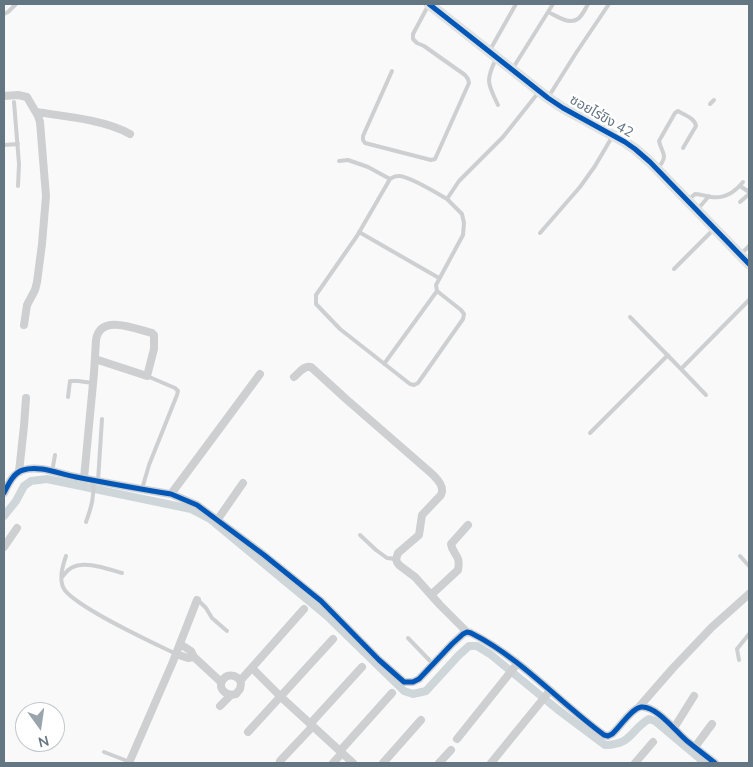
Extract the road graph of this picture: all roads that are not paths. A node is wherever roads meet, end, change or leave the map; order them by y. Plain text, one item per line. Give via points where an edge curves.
1 (16, 4) edge
2 (429, 4) edge
3 (516, 4) edge
4 (553, 4) edge
5 (588, 4) edge
6 (609, 4) edge
7 (548, 12) junction
8 (4, 14) edge
9 (493, 54) junction
10 (512, 70) junction
11 (392, 72) dead end
12 (544, 95) junction
13 (4, 96) edge
14 (14, 102) dead end
15 (498, 105) dead end
16 (36, 112) junction
17 (130, 134) dead end
18 (613, 136) junction
19 (18, 144) junction
20 (4, 145) edge
21 (683, 148) dead end
22 (339, 161) dead end
23 (657, 169) junction
24 (390, 179) junction
25 (18, 186) dead end
26 (749, 193) edge
27 (709, 196) junction
28 (447, 199) junction
29 (687, 201) junction
30 (740, 202) dead end
31 (697, 210) junction
32 (715, 229) junction
33 (359, 232) junction
34 (540, 233) dead end
35 (749, 246) edge
36 (740, 255) junction
37 (749, 264) edge
38 (674, 269) dead end
39 (439, 278) junction
40 (437, 291) junction
41 (749, 300) edge
42 (630, 317) dead end
43 (24, 325) dead end
44 (668, 355) junction
45 (95, 359) junction
46 (384, 364) junction
47 (681, 368) junction
48 (260, 374) dead end
49 (148, 376) junction
50 (294, 377) dead end
51 (93, 383) junction
52 (706, 394) dead end
53 (68, 397) dead end
54 (26, 398) dead end
55 (102, 419) dead end
56 (590, 433) dead end
57 (54, 455) dead end
58 (19, 472) junction
59 (52, 472) junction
60 (84, 478) junction
61 (95, 483) junction
62 (243, 483) dead end
63 (142, 489) junction
64 (4, 493) edge
65 (171, 494) junction
66 (218, 519) junction
67 (86, 522) dead end
68 (468, 525) dead end
69 (17, 528) dead end
70 (360, 535) dead end
71 (4, 547) edge
72 (66, 556) dead end
73 (740, 556) dead end
74 (396, 558) junction
75 (749, 566) edge
76 (122, 573) dead end
77 (61, 577) junction
78 (749, 594) edge
79 (431, 595) junction
80 (197, 600) joint
81 (304, 608) dead end
82 (227, 631) dead end
83 (467, 632) junction
84 (749, 634) edge
85 (408, 638) dead end
86 (333, 639) dead end
87 (180, 644) junction
88 (176, 654) junction
89 (194, 657) junction
90 (739, 660) dead end
91 (433, 665) junction
92 (362, 667) dead end
93 (252, 668) junction
94 (514, 668) junction
95 (240, 681) junction
96 (221, 682) junction
97 (549, 691) junction
98 (392, 693) dead end
99 (230, 696) junction
100 (694, 696) dead end
101 (281, 697) junction
102 (220, 706) dead end
103 (639, 707) junction
104 (421, 720) dead end
105 (712, 724) dead end
106 (312, 725) junction
107 (674, 728) junction
108 (248, 732) dead end
109 (457, 739) dead end
110 (653, 742) dead end
111 (695, 747) junction
112 (451, 750) dead end
113 (104, 752) dead end
114 (341, 752) junction
115 (129, 762) edge
116 (280, 762) dead end
117 (334, 763) edge
118 (353, 763) edge
119 (383, 763) edge
120 (439, 763) edge
121 (491, 763) edge
122 (636, 763) edge
123 (716, 763) edge

1 - 8 lane
2 - 9 street, ซอยไร่ขิง 42 via 442,9
2 - 11 lane via 413,39 465,75 469,83 435,159 363,140
3 - 9 lane
4 - 7 lane
5 - 7 lane via 579,18 573,21
6 - 12 lane
7 - 10 lane
9 - 10 street, ซอยไร่ขิง 42
9 - 15 lane via 488,80
10 - 12 street, ซอยไร่ขิง 42
12 - 18 street, ซอยไร่ขิง 42
12 - 28 lane via 459,181
13 - 16 street via 27,97
14 - 19 lane
16 - 17 street via 104,124
16 - 43 street via 40,122 46,196 37,282
18 - 23 street, ซอยไร่ขิง 42 via 635,149
18 - 34 lane via 580,187
19 - 20 lane
19 - 25 lane
21 - 23 lane via 696,123 678,111 659,140 664,162
22 - 24 lane via 348,160 368,167
23 - 29 street, ซอยไร่ขิง 42
24 - 28 lane via 399,175
24 - 33 lane
26 - 27 lane via 742,184 724,197
26 - 30 lane
27 - 29 lane via 695,194
27 - 31 lane
28 - 39 lane via 462,214 463,234
29 - 31 street, ซอยไร่ขิง 42
31 - 32 street, ซอยไร่ขิง 42
32 - 36 street, ซอยไร่ขิง 42
32 - 38 lane
33 - 39 lane
33 - 46 lane via 316,296 316,304 340,329
35 - 36 lane
36 - 37 street, ซอยไร่ขิง 42
39 - 40 lane
40 - 46 lane
40 - 46 lane via 461,310 463,319 418,383 410,384
41 - 47 lane
42 - 44 lane
44 - 47 lane
44 - 56 lane
45 - 49 street
45 - 49 street via 96,335 105,325 119,324 152,334 154,349
45 - 51 street
47 - 52 lane
48 - 65 street
49 - 63 lane via 178,391
50 - 74 street via 305,367 311,367 431,473 442,487 441,496 422,515 418,535
51 - 53 lane via 70,381
51 - 60 street
54 - 58 street
55 - 61 lane
57 - 59 lane
58 - 59 street via 30,469
58 - 64 street
59 - 60 street
60 - 61 street
61 - 63 street
61 - 67 lane via 92,509
62 - 66 street
63 - 65 street
65 - 66 street
66 - 91 street via 321,601 404,682 419,679
68 - 79 street via 451,544 458,557 458,570
69 - 71 street
70 - 74 lane via 387,558
72 - 77 lane
73 - 75 lane
74 - 79 street via 399,565
76 - 77 lane via 78,565
77 - 88 lane via 63,588 70,596
78 - 103 street via 712,627
79 - 83 street
80 - 82 lane
80 - 87 street
81 - 93 street
83 - 91 street
83 - 94 street via 480,637
84 - 90 lane via 737,649
85 - 91 lane
86 - 101 street
87 - 88 street
87 - 89 street
88 - 89 street
88 - 115 street
89 - 96 street
92 - 106 street
93 - 95 street
93 - 101 street
94 - 97 street
94 - 109 street
95 - 96 street via 229,675
95 - 99 street via 239,692
96 - 99 street via 222,691
97 - 103 street via 604,736 612,734
97 - 121 street
98 - 114 street
99 - 102 street
100 - 107 street
101 - 106 street
101 - 108 street
103 - 107 street via 654,710
104 - 119 street
105 - 111 street
106 - 114 street
106 - 116 street
107 - 111 street
110 - 122 street
111 - 123 street
112 - 120 street
113 - 115 lane
114 - 117 street
114 - 118 street

